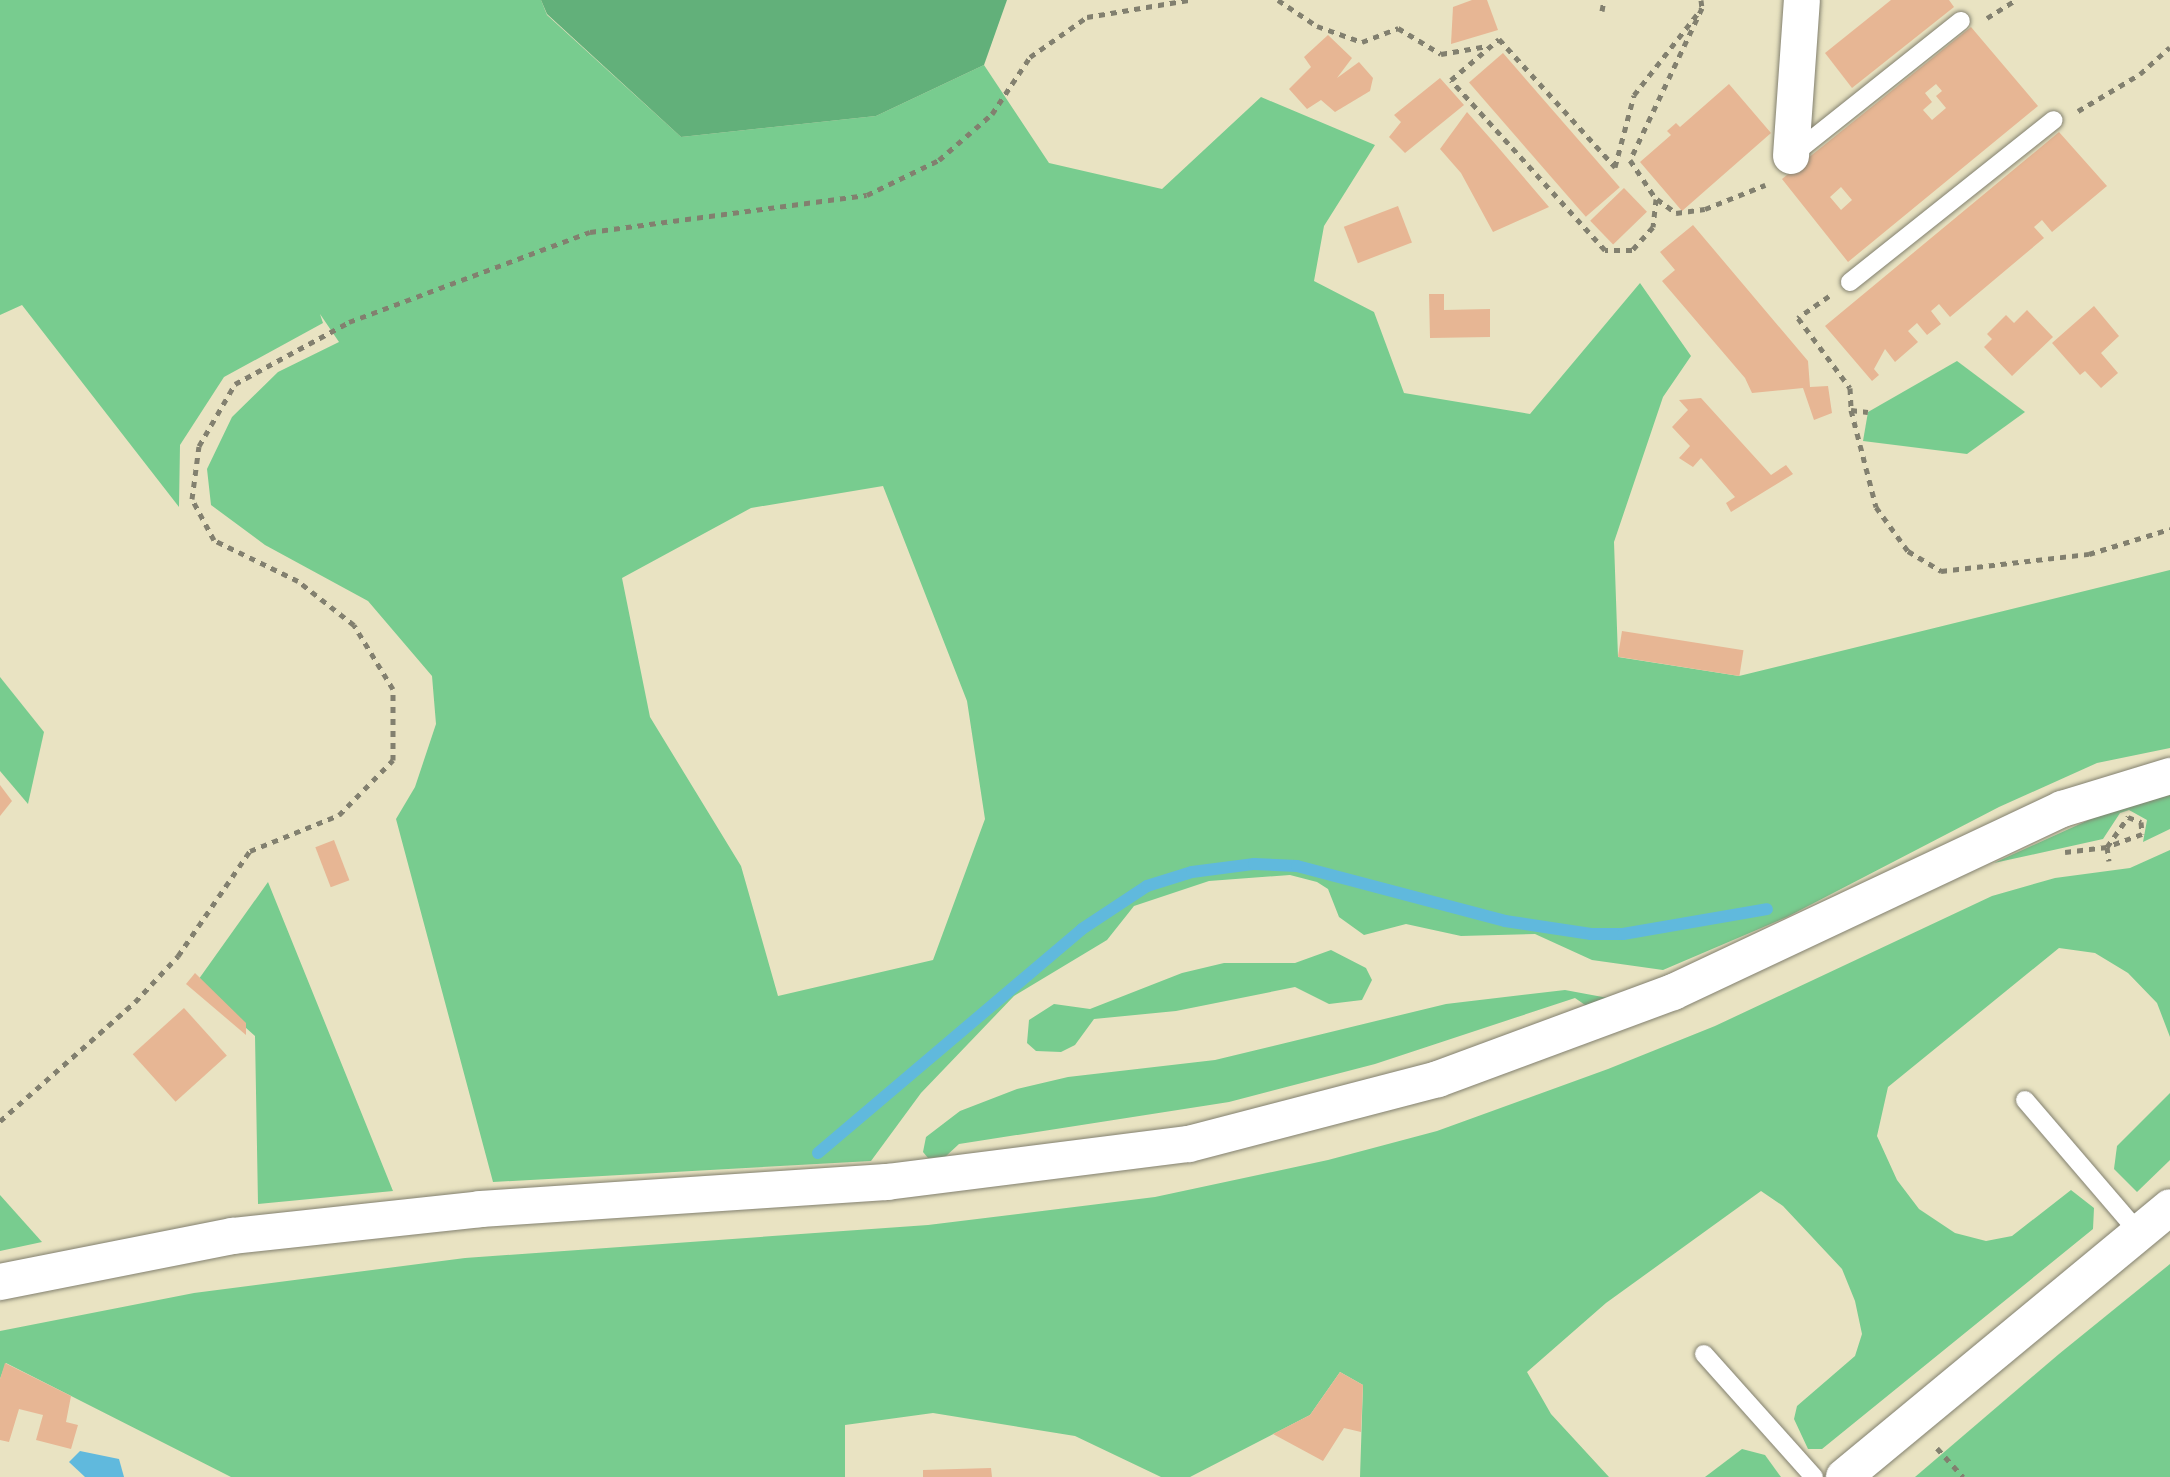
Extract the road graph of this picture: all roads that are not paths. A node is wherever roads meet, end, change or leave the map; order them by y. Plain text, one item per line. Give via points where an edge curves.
1 (1802, 0) edge
2 (1961, 21) dead end
3 (2054, 120) road end
4 (1791, 156) joint
5 (1850, 282) road end
6 (2170, 776) edge
7 (2025, 1100) dead end
8 (2170, 1207) edge
9 (2140, 1234) junction
10 (0, 1282) edge
11 (1704, 1354) dead end
12 (1814, 1477) edge
13 (1844, 1477) edge

1 - 4 street
2 - 4 lane
3 - 5 lane
6 - 10 street via 2062,809 1673,992 1438,1079 1189,1144 887,1182 480,1209 249,1234
7 - 9 lane
8 - 9 street
9 - 13 street
11 - 12 lane

